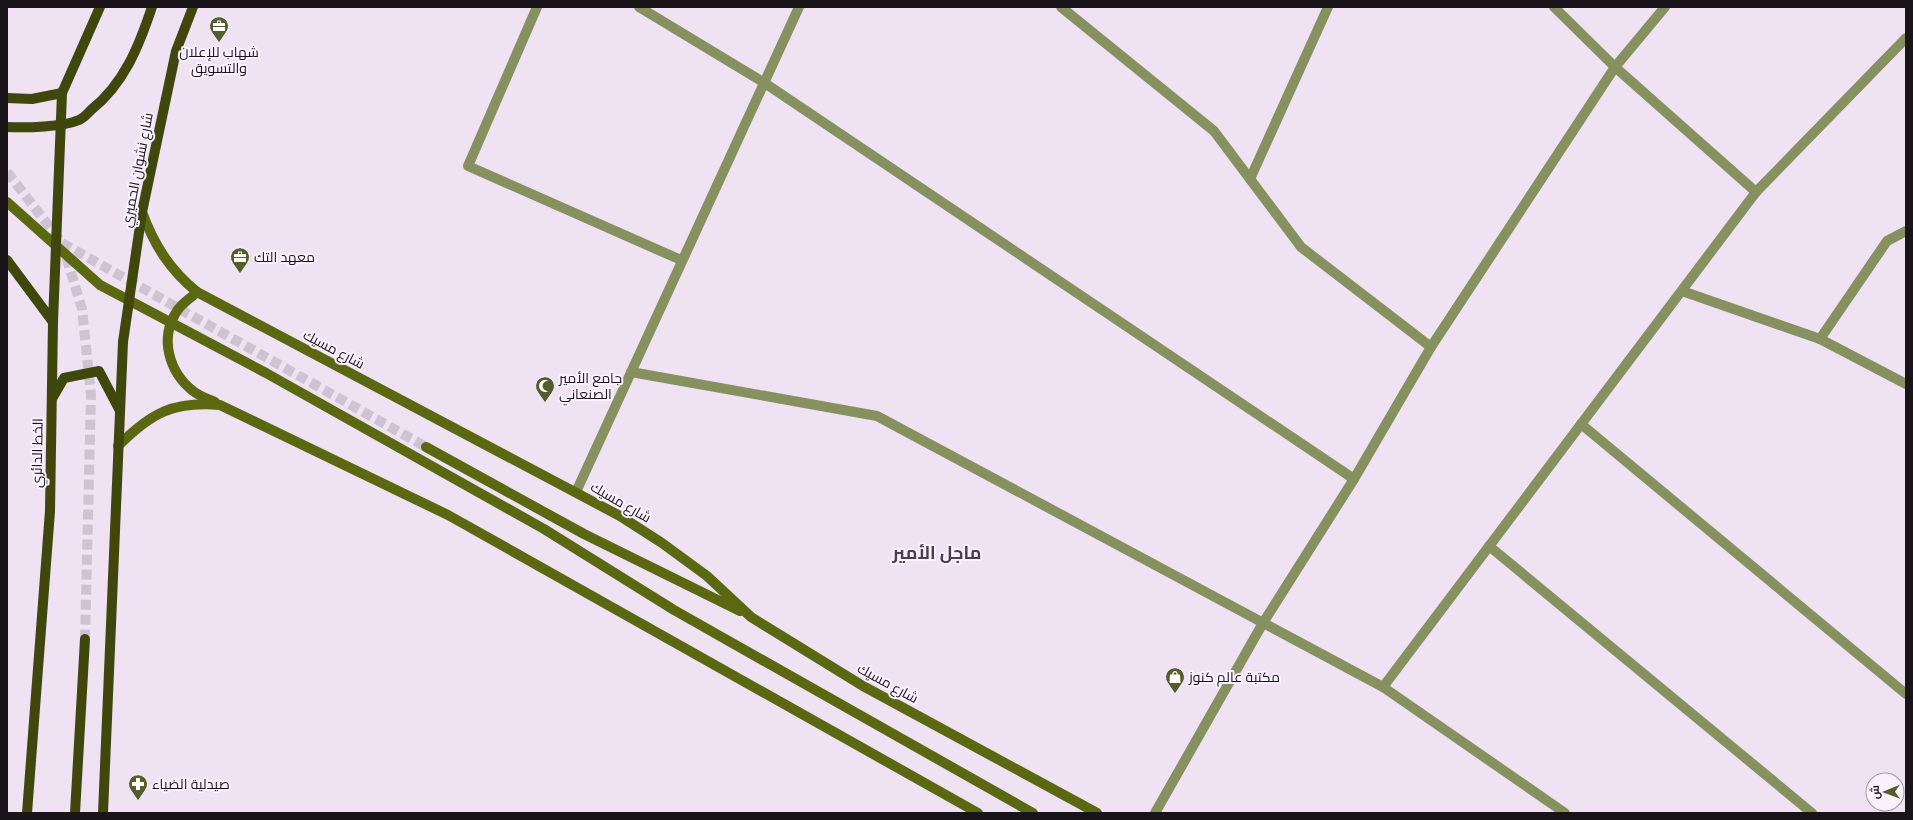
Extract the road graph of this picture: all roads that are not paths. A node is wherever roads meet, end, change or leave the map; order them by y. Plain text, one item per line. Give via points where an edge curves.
1 (100, 7) edge
2 (152, 7) edge
3 (193, 7) edge
4 (537, 7) edge
5 (639, 7) edge
6 (799, 7) edge
7 (1061, 7) edge
8 (1328, 7) edge
9 (1554, 7) edge
10 (1665, 7) edge
11 (1906, 38) edge
12 (1615, 67) junction
13 (763, 82) junction
14 (62, 93) junction
15 (7, 98) edge
16 (7, 127) edge
17 (1250, 179) junction
18 (1756, 192) junction
19 (7, 202) edge
20 (142, 212) junction
21 (1906, 231) edge
22 (7, 260) edge
23 (681, 260) junction
24 (1682, 291) junction
25 (197, 292) junction
26 (53, 322) junction
27 (1820, 339) junction
28 (1431, 347) junction
29 (631, 372) junction
30 (1906, 384) edge
31 (52, 399) junction
32 (220, 405) junction
33 (119, 409) junction
34 (1581, 424) junction
35 (118, 446) junction
36 (426, 448) tunnel mouth
37 (1354, 479) junction
38 (576, 492) junction
39 (1489, 546) junction
40 (751, 617) junction
41 (1263, 623) junction
42 (85, 639) tunnel mouth
43 (1383, 686) junction
44 (1906, 694) edge
45 (27, 813) edge
46 (75, 813) edge
47 (103, 813) edge
48 (978, 813) edge
49 (1033, 813) edge
50 (1098, 813) edge
51 (1155, 813) edge
52 (1565, 813) edge
53 (1812, 813) edge

1 - 14 main road
2 - 16 main road via 142,37 128,66 107,98 80,120 46,127
3 - 20 main road, شارع نشوان الحميري via 176,51
4 - 23 street via 468,166
5 - 13 street
6 - 13 street
7 - 17 street via 1214,131
8 - 17 street
9 - 12 street
10 - 12 street
11 - 18 street
12 - 18 street
12 - 28 street
13 - 23 street
13 - 37 street
14 - 15 main road via 32,99
14 - 26 main road, الخط الدائري
17 - 28 street via 1301,247
18 - 24 street
19 - 49 street via 100,285 266,373 544,529 674,610
20 - 25 street, شارع مسيك via 157,248 168,265
20 - 33 main road, شارع نشوان الحميري via 123,342
21 - 27 street via 1887,241
22 - 26 main road
23 - 29 street
24 - 27 street
24 - 34 street
25 - 32 street via 177,311 170,328 168,346 171,364 180,380 194,392
25 - 38 street, شارع مسيك
26 - 31 main road, الخط الدائري
27 - 30 street
28 - 37 street
29 - 38 street
29 - 41 street via 877,416
31 - 33 main road via 64,378 98,371
31 - 45 main road, الخط الدائري via 50,511
32 - 35 street via 197,403 175,407 154,415
32 - 48 street via 448,515
33 - 35 main road
34 - 39 street
34 - 44 street
35 - 47 main road
36 - 40 street via 584,534
37 - 41 street
38 - 40 street, شارع مسيك via 662,543 707,576
39 - 43 street
39 - 53 street
40 - 50 street, شارع مسيك via 863,686
41 - 43 street
41 - 51 street
42 - 46 main road
43 - 52 street

